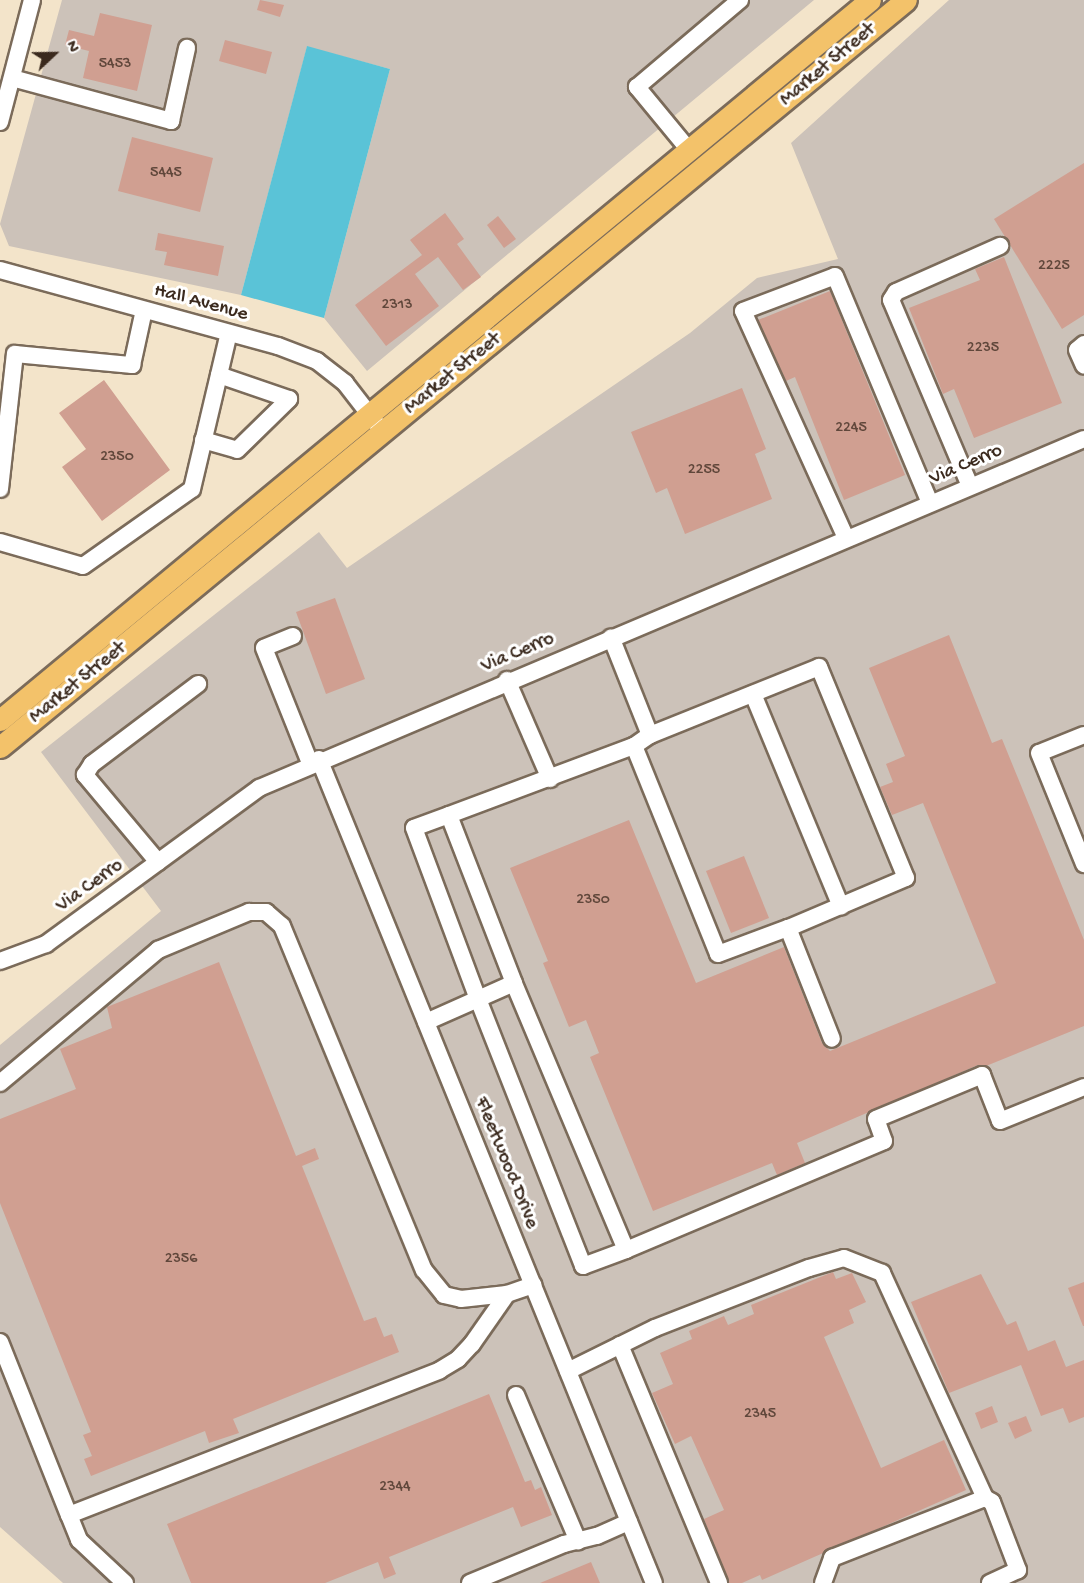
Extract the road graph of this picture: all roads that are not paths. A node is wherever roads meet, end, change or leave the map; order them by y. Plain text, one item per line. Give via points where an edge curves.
1 (32, 0) edge
2 (740, 0) edge
3 (870, 0) edge
4 (906, 0) edge
5 (187, 48) dead end
6 (12, 78) junction
7 (0, 122) edge
8 (689, 150) junction
9 (1000, 246) dead end
10 (0, 270) edge
11 (144, 310) junction
12 (229, 333) junction
13 (1084, 344) edge
14 (1084, 366) edge
15 (219, 375) junction
16 (369, 415) junction
17 (383, 432) junction
18 (1084, 439) edge
19 (203, 440) junction
20 (970, 486) junction
21 (0, 489) edge
22 (930, 503) junction
23 (846, 538) junction
24 (0, 542) edge
25 (293, 636) dead end
26 (611, 637) junction
27 (507, 680) junction
28 (198, 684) dead end
29 (753, 694) junction
30 (0, 720) edge
31 (650, 735) junction
32 (1084, 735) edge
33 (634, 746) junction
34 (0, 747) edge
35 (315, 761) junction
36 (549, 779) junction
37 (449, 815) junction
38 (158, 862) junction
39 (1084, 864) edge
40 (841, 906) junction
41 (788, 928) junction
42 (0, 961) edge
43 (514, 982) junction
44 (478, 999) junction
45 (426, 1022) junction
46 (832, 1039) dead end
47 (0, 1083) edge
48 (1084, 1087) edge
49 (626, 1250) junction
50 (533, 1285) junction
51 (507, 1294) junction
52 (0, 1342) edge
53 (620, 1345) junction
54 (568, 1371) junction
55 (516, 1395) dead end
56 (985, 1498) junction
57 (69, 1515) junction
58 (630, 1522) junction
59 (578, 1540) junction
60 (125, 1583) edge
61 (470, 1583) edge
62 (654, 1583) edge
63 (719, 1583) edge
64 (823, 1583) edge
65 (990, 1583) edge

1 - 6 street
2 - 8 street via 637,87
3 - 8 main road, Market Street
4 - 17 main road, Market Street
5 - 6 street via 171,121
6 - 7 street
8 - 16 main road, Market Street
9 - 20 street via 896,292 891,300
10 - 11 street, Hall Avenue
11 - 12 street, Hall Avenue
11 - 21 street via 132,365 15,354
12 - 15 street
12 - 16 street, Hall Avenue via 317,361 345,383
13 - 14 street via 1077,350
15 - 19 street
15 - 19 street via 289,399 237,450
16 - 17 street, Hall Avenue
16 - 30 main road, Market Street
17 - 34 main road, Market Street
18 - 20 street, Via Cerro
19 - 24 street via 192,489 83,566
20 - 22 street, Via Cerro
22 - 23 street, Via Cerro
22 - 23 street via 835,276 743,311
23 - 26 street, Via Cerro
25 - 35 street, Fleetwood Drive via 264,648
26 - 27 street, Via Cerro
26 - 31 street
27 - 35 street, Via Cerro
27 - 36 street
28 - 38 street via 92,764 86,774
29 - 31 street
29 - 40 street
29 - 40 street via 819,667 824,678 906,878
31 - 33 street
32 - 39 street via 1039,753
33 - 36 street
33 - 41 street via 718,954
35 - 38 street, Via Cerro via 259,788
35 - 45 street, Fleetwood Drive
36 - 37 street
37 - 43 street
37 - 44 street via 414,828
38 - 42 street, Via Cerro via 46,944
40 - 41 street
41 - 46 street
43 - 44 street
43 - 49 street
44 - 45 street
44 - 49 street via 584,1266
45 - 50 street, Fleetwood Drive
47 - 51 street via 158,950 249,912 266,912 282,926 424,1270 444,1295 461,1299
48 - 49 street via 1000,1121 982,1075 876,1119 884,1141
50 - 51 street
50 - 54 street, Fleetwood Drive
51 - 57 street via 458,1359 440,1370
52 - 57 street
53 - 54 street
53 - 56 street via 809,1268 844,1258 882,1273
53 - 63 street
54 - 58 street, Fleetwood Drive
55 - 59 street
56 - 64 street via 831,1558
56 - 65 street via 992,1502 1018,1570
57 - 60 street via 79,1540
58 - 59 street
58 - 62 street, Fleetwood Drive
59 - 61 street

